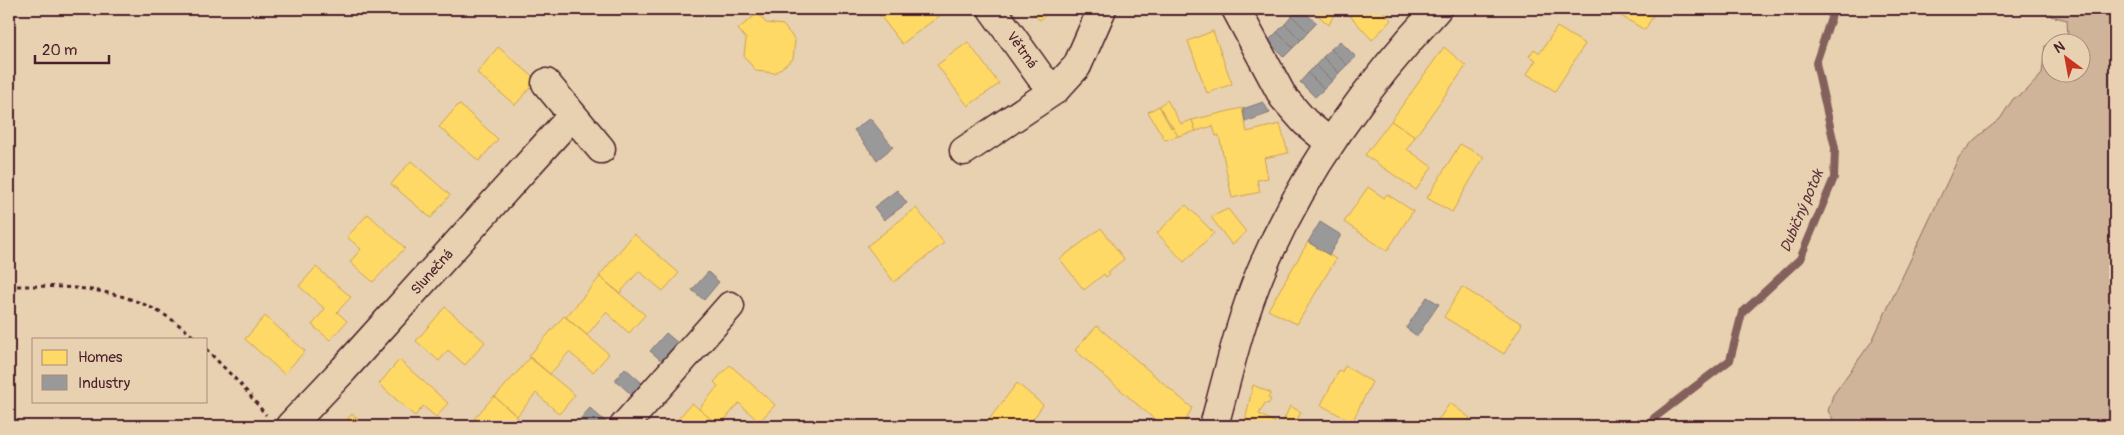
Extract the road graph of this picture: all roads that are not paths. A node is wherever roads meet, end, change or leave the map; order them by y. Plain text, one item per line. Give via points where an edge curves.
1 (992, 9) edge
2 (1102, 9) edge
3 (1236, 9) edge
4 (1437, 9) edge
5 (546, 83) dead end
6 (1055, 90) junction
7 (572, 116) junction
8 (1330, 142) junction
9 (601, 149) dead end
10 (964, 151) dead end
11 (730, 306) dead end
12 (280, 423) edge
13 (624, 426) edge
14 (1214, 426) edge

1 - 6 street, Větrná via 1040,76
2 - 6 street via 1077,66
3 - 8 street via 1282,97 1305,122
4 - 8 street via 1367,90
5 - 7 street
6 - 10 street
7 - 9 street
7 - 12 street, Slunečná via 344,369
8 - 14 street via 1285,219 1261,272 1246,310
11 - 13 street

